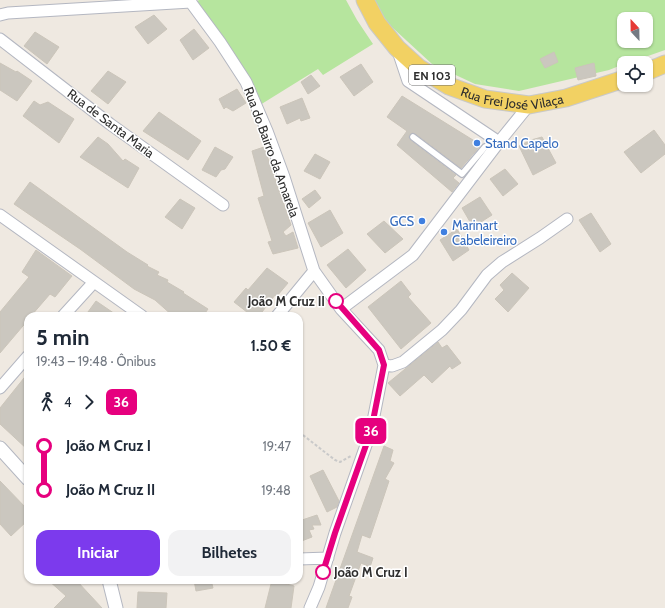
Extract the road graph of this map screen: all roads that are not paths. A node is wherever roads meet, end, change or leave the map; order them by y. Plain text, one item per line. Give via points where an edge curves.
1 (364, 0) edge
2 (190, 1) edge
3 (0, 15) edge
4 (0, 39) edge
5 (397, 48) junction
6 (665, 64) edge
7 (653, 69) edge
8 (617, 81) edge
9 (529, 106) junction
10 (413, 137) dead end
11 (499, 142) junction
12 (223, 205) dead end
13 (0, 215) edge
14 (567, 219) dead end
15 (314, 271) junction
16 (94, 282) junction
17 (341, 309) junction
18 (67, 312) edge
19 (136, 312) edge
20 (280, 312) edge
21 (24, 361) edge
22 (384, 365) junction
23 (0, 388) edge
24 (0, 448) edge
25 (24, 474) edge
26 (328, 558) junction
27 (303, 559) edge
28 (110, 584) edge
29 (116, 608) edge
30 (310, 608) edge

1 - 5 main road, Rua Frei José Vilaça / EN 103 via 377,23
2 - 3 street
2 - 15 street, Rua do Bairro da Amarela via 246,82 274,151
4 - 12 street, Rua de Santa Maria via 110,124
5 - 9 main road, Rua Frei José Vilaça / EN 103 via 419,68 449,86 485,99
5 - 11 street via 408,82
6 - 7 main road
8 - 9 main road, Rua Frei José Vilaça / EN 103 via 566,98
9 - 11 street
10 - 11 lane via 462,174 485,147
11 - 17 street via 413,255
13 - 16 street
14 - 22 street via 502,262 487,275 461,310 442,330 403,362 392,366
15 - 17 street, Rua do Bairro da Amarela
15 - 20 street
16 - 18 street
16 - 19 street
17 - 22 street, Rua do Bairro da Amarela via 379,350
21 - 23 street
22 - 26 street via 371,431
24 - 25 street
26 - 27 street
26 - 30 street
28 - 29 street

